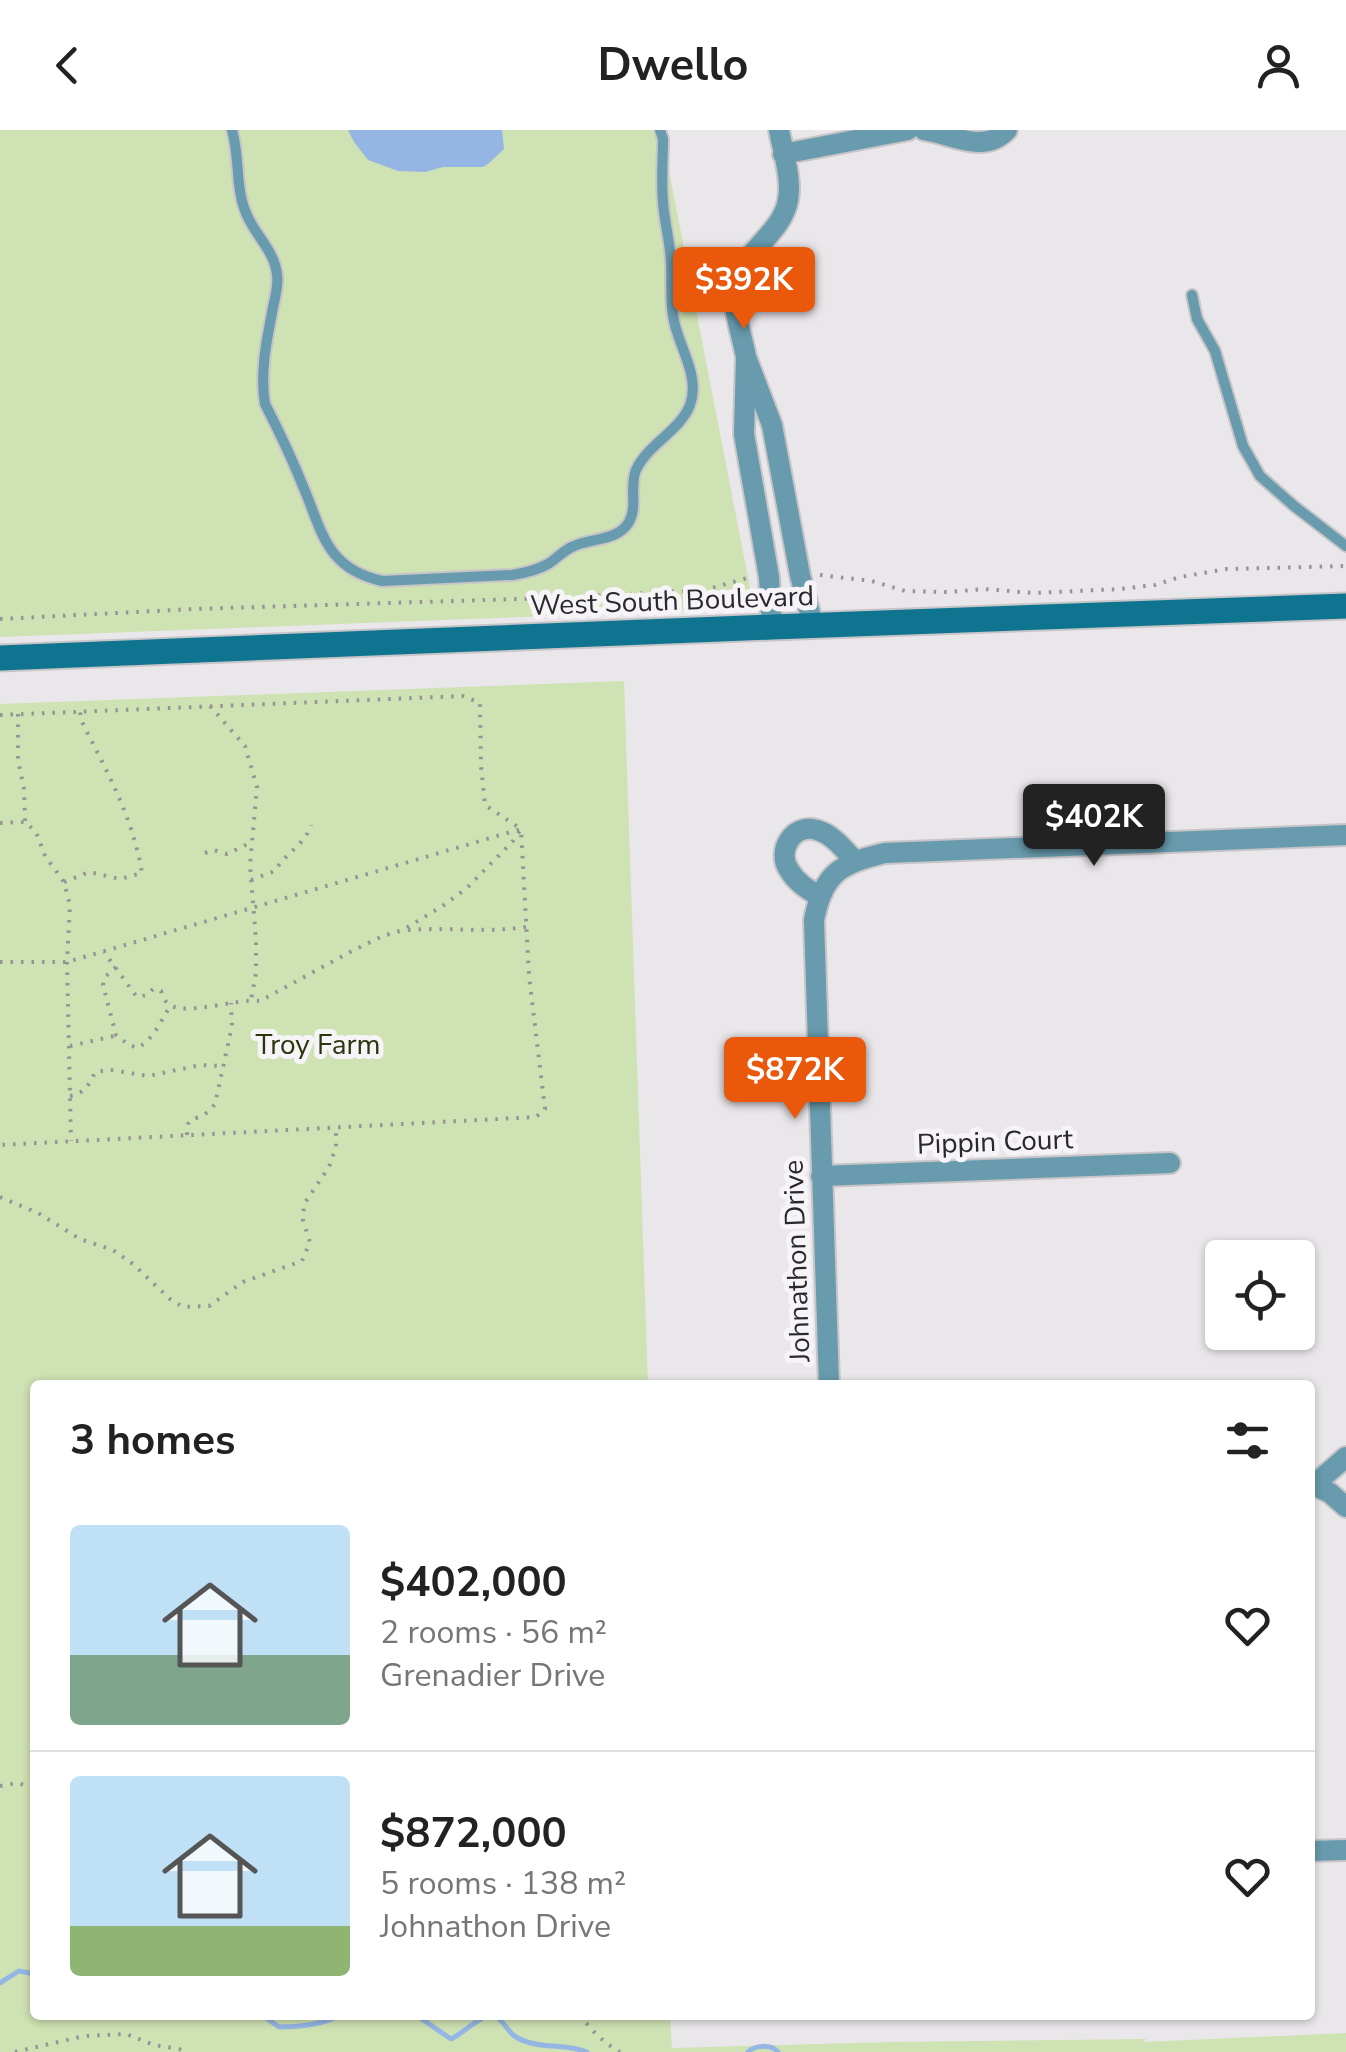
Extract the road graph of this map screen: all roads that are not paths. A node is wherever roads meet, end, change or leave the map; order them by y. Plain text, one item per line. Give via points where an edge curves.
1 (232, 130) edge
2 (660, 130) edge
3 (779, 130) edge
4 (908, 130) edge
5 (924, 130) edge
6 (1008, 130) edge
7 (783, 154) junction
8 (1192, 295) dead end
9 (746, 357) junction
10 (784, 494) junction
11 (756, 500) junction
12 (1346, 546) edge
13 (1346, 606) edge
14 (813, 625) junction
15 (772, 626) junction
16 (0, 658) edge
17 (1346, 834) edge
18 (854, 860) junction
19 (819, 896) junction
20 (1170, 1163) dead end
21 (821, 1176) junction
22 (829, 1380) edge
23 (1346, 1457) edge
24 (1315, 1482) edge
25 (1315, 1485) edge
26 (1346, 1507) edge
27 (1346, 1850) edge
28 (1315, 1851) edge

1 - 2 lane via 246,213 277,271 265,404 322,537 348,567 382,581 530,572 574,546 611,536 631,519 637,468 683,418 693,392 672,316
3 - 7 street
4 - 7 street
5 - 6 street via 969,142 1000,138
7 - 9 street via 784,214 741,268 735,288
8 - 12 lane via 1243,446 1260,476
9 - 10 street via 772,425
9 - 11 street via 744,434
10 - 11 lane
10 - 14 street
11 - 15 street
13 - 14 main road, West South Boulevard
14 - 15 main road, West South Boulevard
15 - 16 main road, West South Boulevard
17 - 18 street via 885,853
18 - 19 street, Johnathon Drive
18 - 19 street via 818,830 790,837 783,851 786,866
19 - 21 street, Johnathon Drive via 814,920
20 - 21 street, Pippin Court
21 - 22 street, Johnathon Drive
23 - 24 street
25 - 26 street
27 - 28 street

